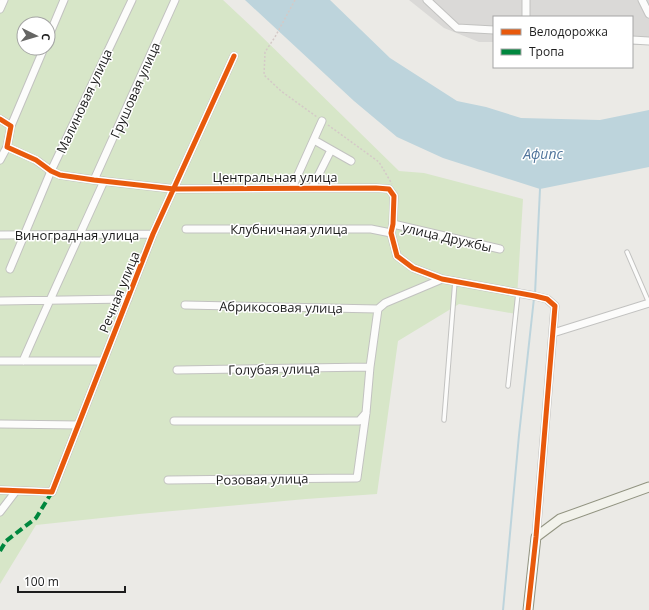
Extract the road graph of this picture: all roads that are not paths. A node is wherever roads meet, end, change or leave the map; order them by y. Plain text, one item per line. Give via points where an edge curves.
1 (4, 0) edge
2 (64, 0) edge
3 (132, 0) edge
4 (175, 0) edge
5 (428, 0) edge
6 (526, 0) edge
7 (642, 0) edge
8 (0, 9) edge
9 (649, 14) edge
10 (526, 16) edge
11 (56, 19) edge
12 (493, 30) edge
13 (633, 40) edge
14 (649, 41) edge
15 (41, 56) edge
16 (234, 56) dead end
17 (0, 119) edge
18 (322, 121) dead end
19 (11, 126) junction
20 (314, 140) junction
21 (6, 147) junction
22 (331, 150) junction
23 (0, 160) edge
24 (351, 161) dead end
25 (51, 171) junction
26 (94, 180) junction
27 (104, 181) junction
28 (292, 188) junction
29 (312, 188) junction
30 (174, 189) junction
31 (393, 224) junction
32 (186, 229) dead end
33 (391, 233) junction
34 (153, 234) junction
35 (25, 235) junction
36 (80, 235) junction
37 (0, 236) edge
38 (500, 250) dead end
39 (627, 252) dead end
40 (10, 268) dead end
41 (442, 279) junction
42 (455, 281) junction
43 (518, 292) junction
44 (128, 299) junction
45 (49, 300) junction
46 (0, 301) edge
47 (649, 303) edge
48 (185, 305) dead end
49 (378, 309) junction
50 (553, 333) junction
51 (0, 361) edge
52 (23, 361) junction
53 (103, 361) junction
54 (370, 367) junction
55 (177, 370) dead end
56 (508, 386) dead end
57 (366, 413) junction
58 (444, 420) dead end
59 (174, 421) dead end
60 (0, 424) edge
61 (78, 425) junction
62 (168, 480) dead end
63 (649, 487) edge
64 (0, 490) edge
65 (16, 491) junction
66 (0, 512) edge
67 (536, 537) junction
68 (528, 610) edge

1 - 8 street
2 - 11 street
3 - 25 street, Малиновая улица
4 - 26 street, Грушовая улица
5 - 12 street via 457,28
6 - 10 street
7 - 9 street
13 - 14 street
15 - 19 street
16 - 30 street, Речная улица
17 - 19 street
18 - 20 street
19 - 21 street
20 - 22 street
20 - 28 street
21 - 23 street
21 - 25 street, Центральная улица via 36,160
22 - 24 street
22 - 29 street
25 - 26 street, Центральная улица via 60,175
25 - 35 street, Малиновая улица
26 - 27 street, Центральная улица
27 - 30 street, Центральная улица
27 - 36 street
28 - 29 street, Центральная улица
28 - 30 street, Центральная улица
29 - 31 street, Центральная улица via 388,189 394,196
30 - 34 street, Речная улица
31 - 33 street, Центральная улица
31 - 38 street, улица Дружбы
32 - 33 street, Клубничная улица via 371,230
33 - 41 street, Центральная улица via 397,256 414,268
34 - 36 street, Виноградная улица
34 - 44 street, Речная улица
35 - 36 street, Виноградная улица
35 - 37 street, Виноградная улица
35 - 40 street, Малиновая улица
36 - 45 street
39 - 47 lane
41 - 42 street, Центральная улица
41 - 49 street via 385,303
42 - 43 street, Центральная улица
42 - 58 lane
43 - 50 street, Центральная улица via 546,299 555,306
43 - 56 lane
44 - 45 street
44 - 53 street, Речная улица
45 - 46 street
45 - 52 street
47 - 50 street
48 - 49 street, Абрикосовая улица
49 - 54 street
50 - 67 street
51 - 52 street
52 - 53 street
53 - 61 street, Речная улица
54 - 55 street, Голубая улица
54 - 57 street
57 - 59 street via 359,421
57 - 62 street, Розовая улица via 357,478
60 - 61 street
61 - 65 street, Речная улица via 52,492
63 - 67 street via 560,519
64 - 65 street, Речная улица
65 - 66 street
67 - 68 street

